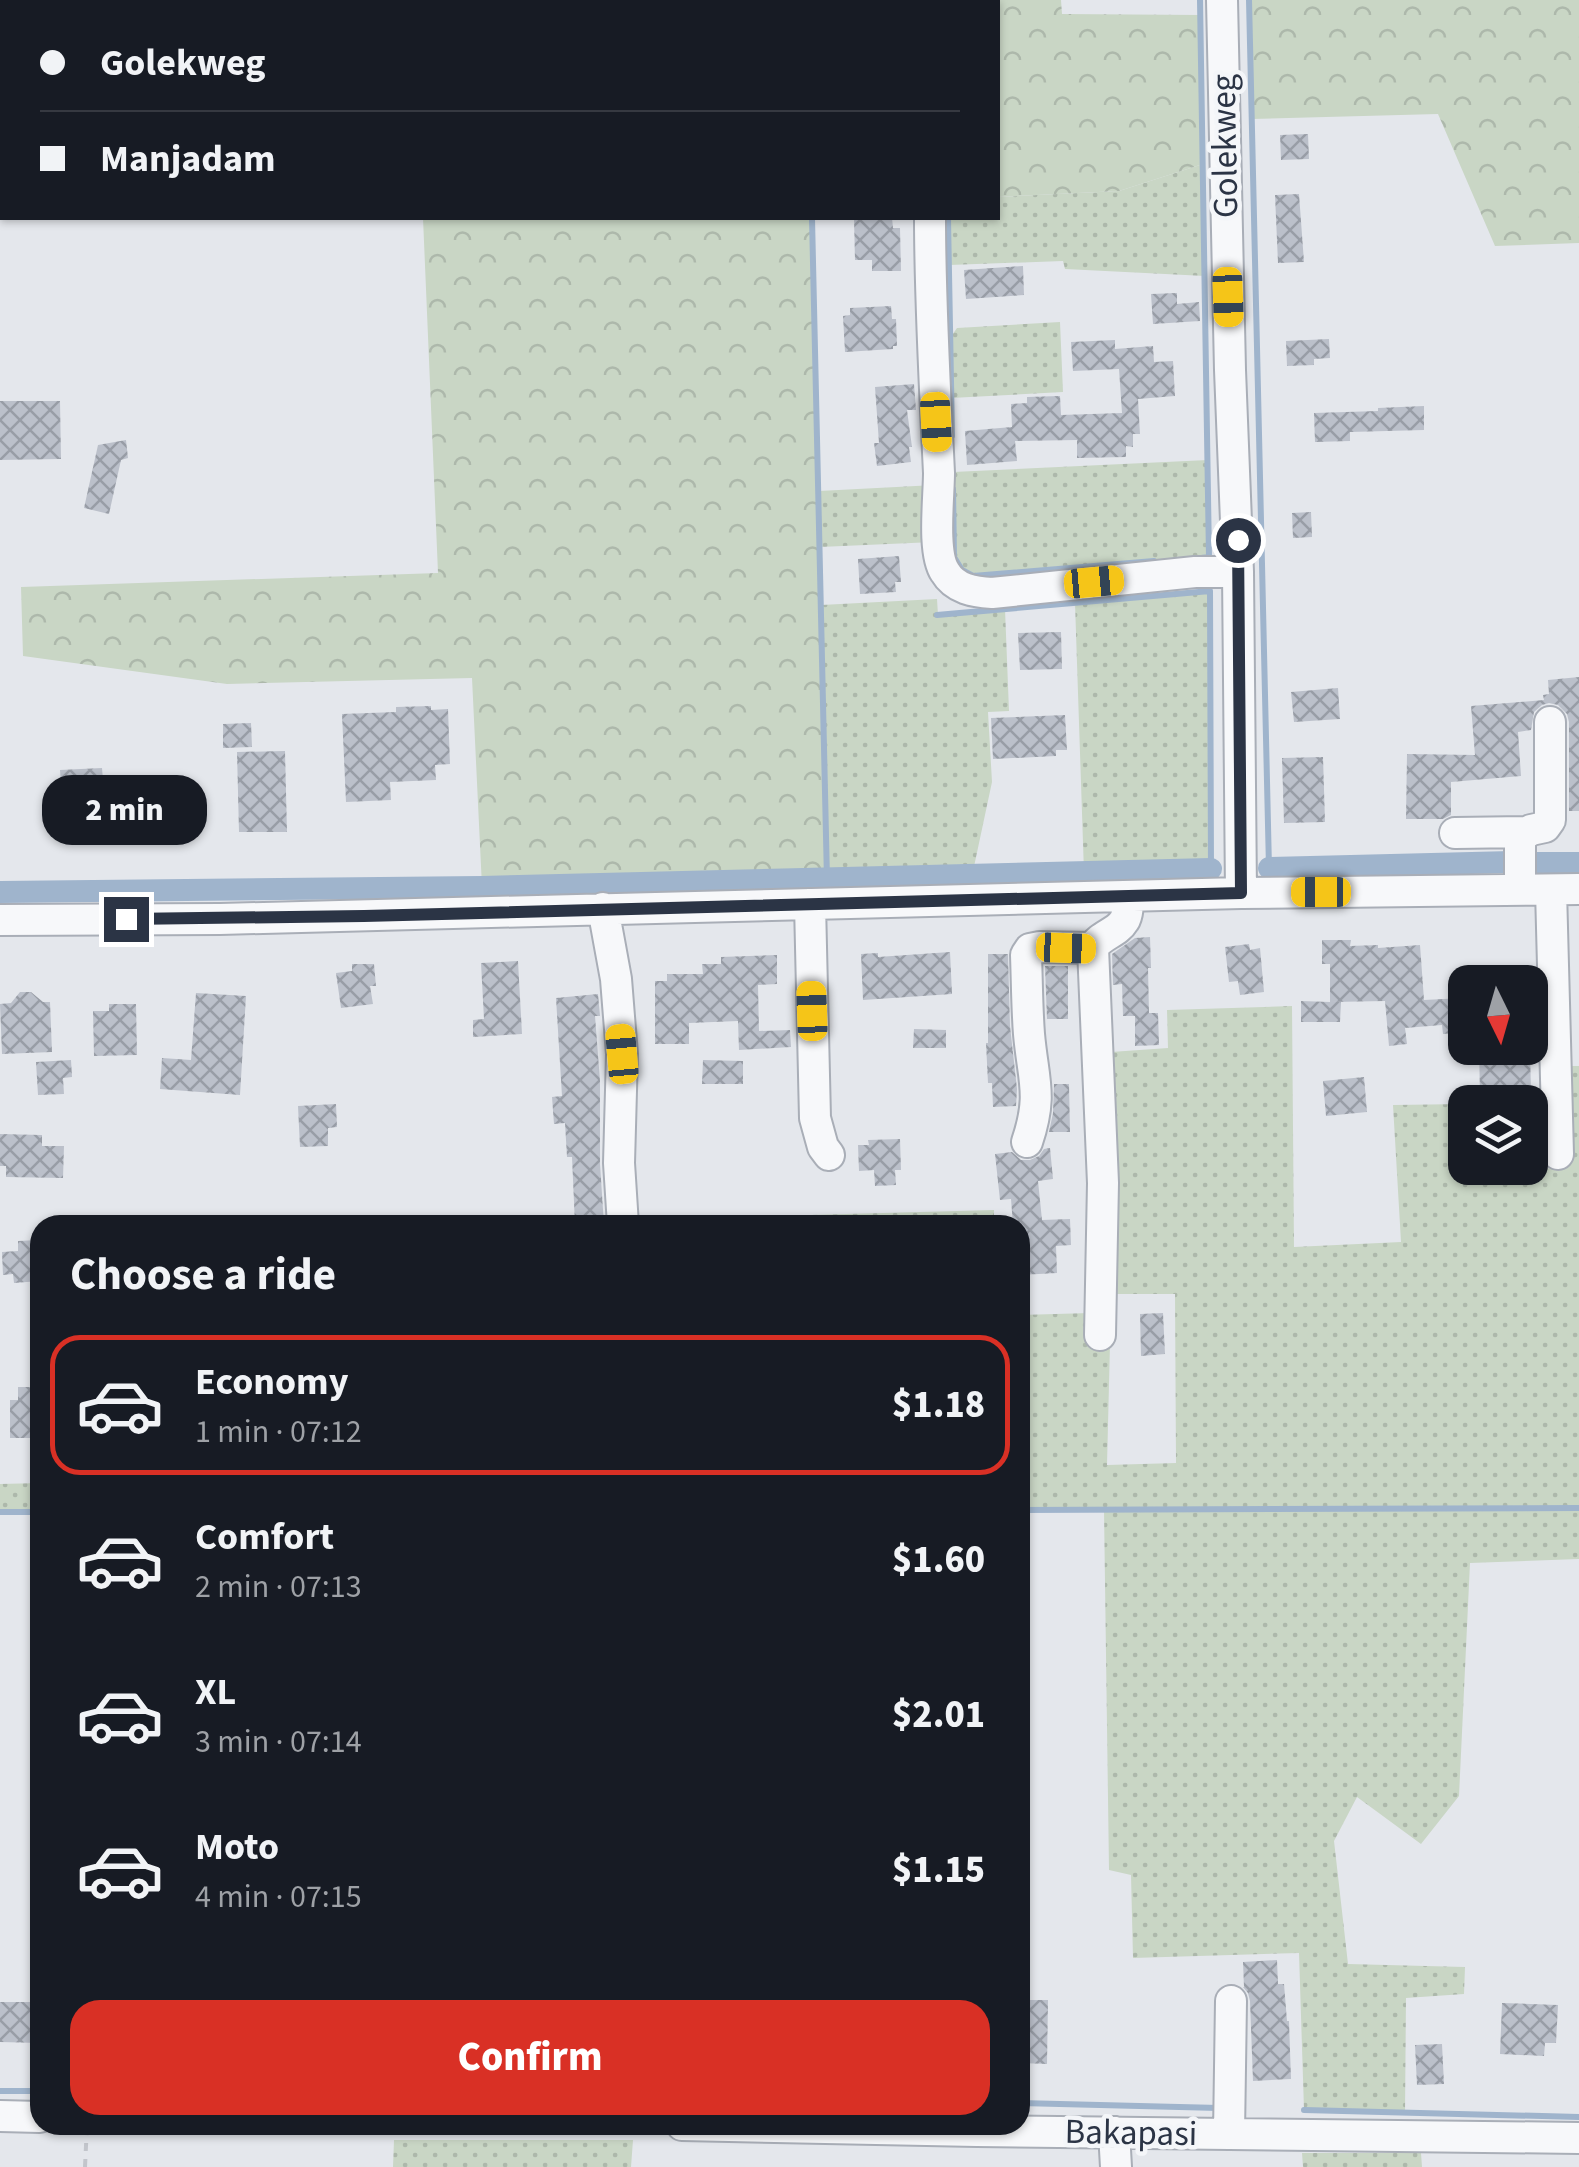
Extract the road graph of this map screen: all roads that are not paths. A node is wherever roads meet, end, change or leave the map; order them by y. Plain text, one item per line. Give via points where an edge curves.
1 (1222, 0) edge
2 (930, 220) edge
3 (1238, 572) junction
4 (1550, 722) dead end
5 (1525, 832) junction
6 (1455, 833) dead end
7 (1550, 890) edge
8 (1241, 893) junction
9 (1128, 896) junction
10 (810, 904) junction
11 (603, 908) junction
12 (0, 920) edge
13 (1093, 948) junction
14 (1027, 1142) dead end
15 (1558, 1154) dead end
16 (830, 1155) dead end
17 (622, 1215) edge
18 (1100, 1335) dead end
19 (1231, 2000) dead end
20 (0, 2116) edge
21 (30, 2117) edge
22 (1030, 2131) edge
23 (1114, 2132) junction
24 (1230, 2134) junction
25 (1579, 2138) edge
26 (1116, 2167) edge

1 - 3 street, Golekweg
2 - 3 street via 938,534 945,574 972,592 992,593
3 - 8 street, Golekweg
4 - 5 street via 1550,820
5 - 6 street
5 - 7 street via 1520,837
7 - 8 street
7 - 15 street
8 - 9 street
9 - 10 street
9 - 13 street via 1126,919
10 - 11 street
10 - 16 street via 815,1118
11 - 12 street
11 - 17 street via 622,1054
13 - 14 street via 1040,947 1026,956 1038,1107
13 - 18 street via 1103,1164
19 - 24 street
20 - 21 street
22 - 23 street, Bakapasi
23 - 24 street, Bakapasi
23 - 26 street
24 - 25 street, Bakapasi

